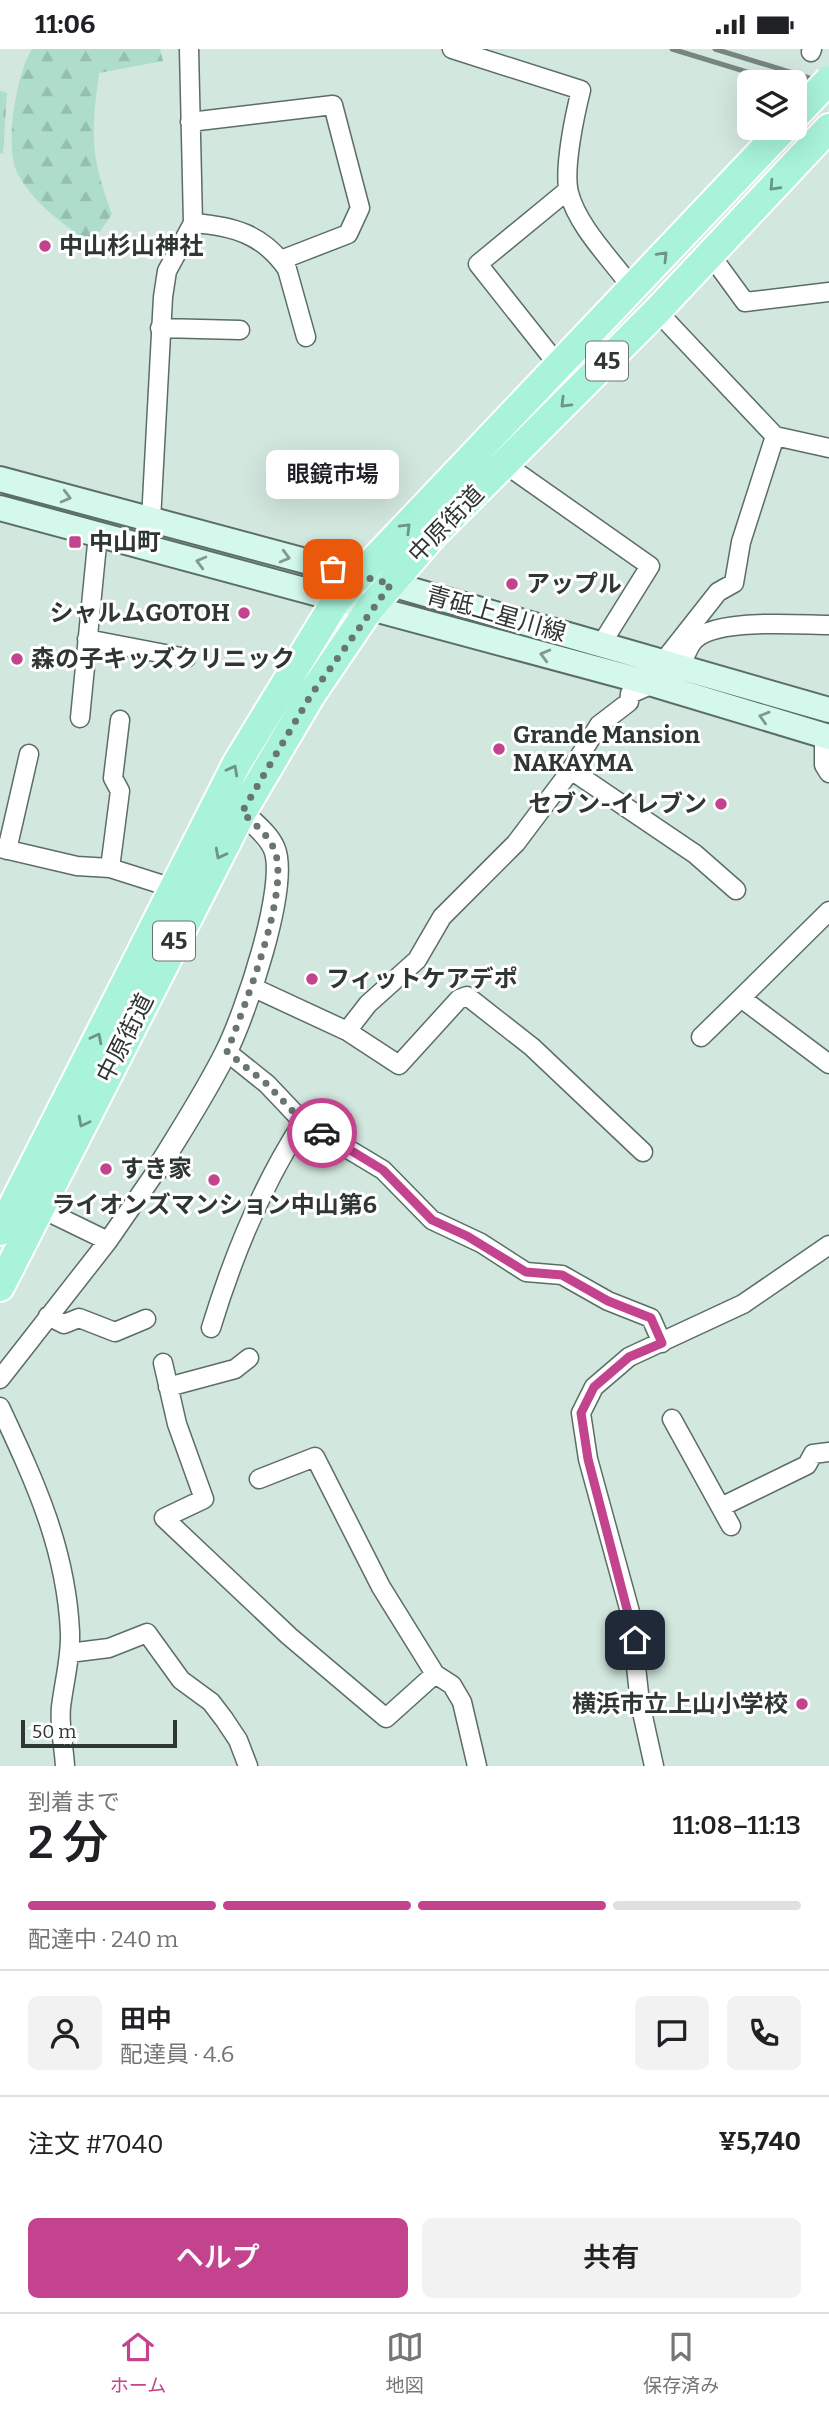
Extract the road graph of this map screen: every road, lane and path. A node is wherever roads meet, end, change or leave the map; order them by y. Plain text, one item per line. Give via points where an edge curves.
1 (189, 49) edge
2 (452, 49) edge
3 (829, 80) edge
4 (807, 103) edge
5 (190, 122) junction
6 (825, 132) edge
7 (773, 140) edge
8 (568, 190) junction
9 (193, 223) junction
10 (710, 254) junction
11 (281, 260) junction
12 (632, 288) junction
13 (829, 292) edge
14 (657, 311) junction
15 (160, 328) junction
16 (240, 330) dead end
17 (306, 337) dead end
18 (558, 365) junction
19 (775, 436) junction
20 (829, 448) edge
21 (505, 464) junction
22 (0, 479) edge
23 (0, 508) edge
24 (151, 520) junction
25 (99, 534) junction
26 (357, 576) junction
27 (391, 584) junction
28 (337, 599) junction
29 (370, 608) junction
30 (829, 625) edge
31 (87, 639) junction
32 (601, 643) junction
33 (186, 658) dead end
34 (665, 671) junction
35 (829, 710) edge
36 (80, 718) dead end
37 (120, 720) dead end
38 (827, 736) edge
39 (29, 754) dead end
40 (571, 770) junction
41 (829, 773) edge
42 (242, 812) junction
43 (4, 849) edge
44 (110, 868) junction
45 (173, 888) junction
46 (736, 890) dead end
47 (829, 911) edge
48 (252, 987) junction
49 (741, 998) junction
50 (347, 1031) junction
51 (701, 1037) dead end
52 (227, 1052) junction
53 (829, 1064) edge
54 (303, 1122) junction
55 (643, 1152) dead end
56 (157, 1170) joint
57 (40, 1208) junction
58 (0, 1231) edge
59 (108, 1241) junction
60 (829, 1245) edge
61 (0, 1287) edge
62 (48, 1316) junction
63 (146, 1319) dead end
64 (211, 1328) dead end
65 (662, 1343) junction
66 (249, 1358) dead end
67 (163, 1363) dead end
68 (0, 1378) edge
69 (168, 1387) junction
70 (0, 1407) edge
71 (672, 1419) dead end
72 (829, 1452) edge
73 (259, 1479) dead end
74 (721, 1507) junction
75 (731, 1526) dead end
76 (69, 1653) junction
77 (435, 1674) junction
78 (65, 1766) edge
79 (248, 1766) edge
80 (477, 1766) edge
81 (654, 1766) edge

1 - 5 street
2 - 8 street via 581,90 572,123
3 - 4 main road, bridge
5 - 9 street
5 - 11 street via 333,105 360,208 348,234
6 -> 10 main road, 中原街道 / 45
12 -> 7 main road, 中原街道 / 45
8 - 12 street via 577,213
8 - 18 street via 478,264
9 - 11 street via 229,226 248,234
9 - 15 street via 167,271
10 - 13 street via 745,302
10 - 14 main road, 中原街道 / 45
11 - 17 street
12 - 18 main road, 中原街道 / 45
14 - 19 street
14 -> 21 main road, 中原街道 / 45
15 - 16 street
15 - 24 street
26 -> 18 main road, 中原街道 / 45
19 - 20 street
19 - 34 street via 741,542 734,583 718,592
21 - 27 main road, 中原街道 / 45
21 - 32 street via 650,566
22 -> 24 main road, 青砥上星川線
23 - 25 main road, 青砥上星川線
24 -> 26 main road, 青砥上星川線
28 -> 25 main road, 青砥上星川線
25 - 31 street
26 - 27 main road, 青砥上星川線
26 - 28 main road, 中原街道 / 45
27 - 29 main road, 中原街道 / 45
27 - 32 main road, 青砥上星川線
28 - 29 main road, 青砥上星川線
45 -> 28 main road, 中原街道 / 45 via 237,763
34 -> 29 main road, 青砥上星川線
29 - 42 main road, 中原街道 / 45 via 311,695
30 - 34 street via 734,625 693,641
31 - 33 street
31 - 36 street
32 - 34 main road, 青砥上星川線
34 - 35 main road, 青砥上星川線
38 -> 34 main road, 青砥上星川線
34 - 40 street via 630,694 629,702 599,725
37 - 44 street via 113,778 120,791
38 - 41 street via 824,765
39 - 43 street
40 - 46 street via 695,854
40 - 50 street via 516,843 442,917 417,960 368,1004
42 - 48 street via 274,849 279,870
42 -> 57 main road, 中原街道 / 45
43 - 44 street via 77,866
44 - 45 street
58 -> 45 main road, 中原街道 / 45
47 - 49 street
48 - 50 street
48 - 52 street
49 - 51 street
49 - 53 street
50 - 55 street via 399,1065 459,999 467,996 532,1047
52 - 54 street via 267,1084
52 - 56 street
54 - 64 street via 244,1235
54 - 65 street via 383,1170 432,1220 526,1272 562,1275 651,1318
56 - 59 street
57 - 59 street
57 - 61 main road, 中原街道 / 45
59 - 62 street
60 - 65 street via 744,1304
62 - 63 street via 64,1324 79,1318 115,1332
62 - 68 street
65 - 81 street via 629,1357 594,1387 581,1413 588,1459 630,1612 640,1703
66 - 69 street via 234,1369
67 - 69 street
69 - 77 street via 204,1499 164,1518 289,1636 386,1718
70 - 76 street via 57,1542 65,1580
71 - 74 street
72 - 74 street via 813,1454 807,1465
73 - 77 street via 315,1457 381,1587
74 - 75 street
76 - 78 street via 61,1710
76 - 79 street via 109,1648 147,1633 181,1680 211,1702 224,1719 239,1740
77 - 80 street via 452,1685 462,1702

